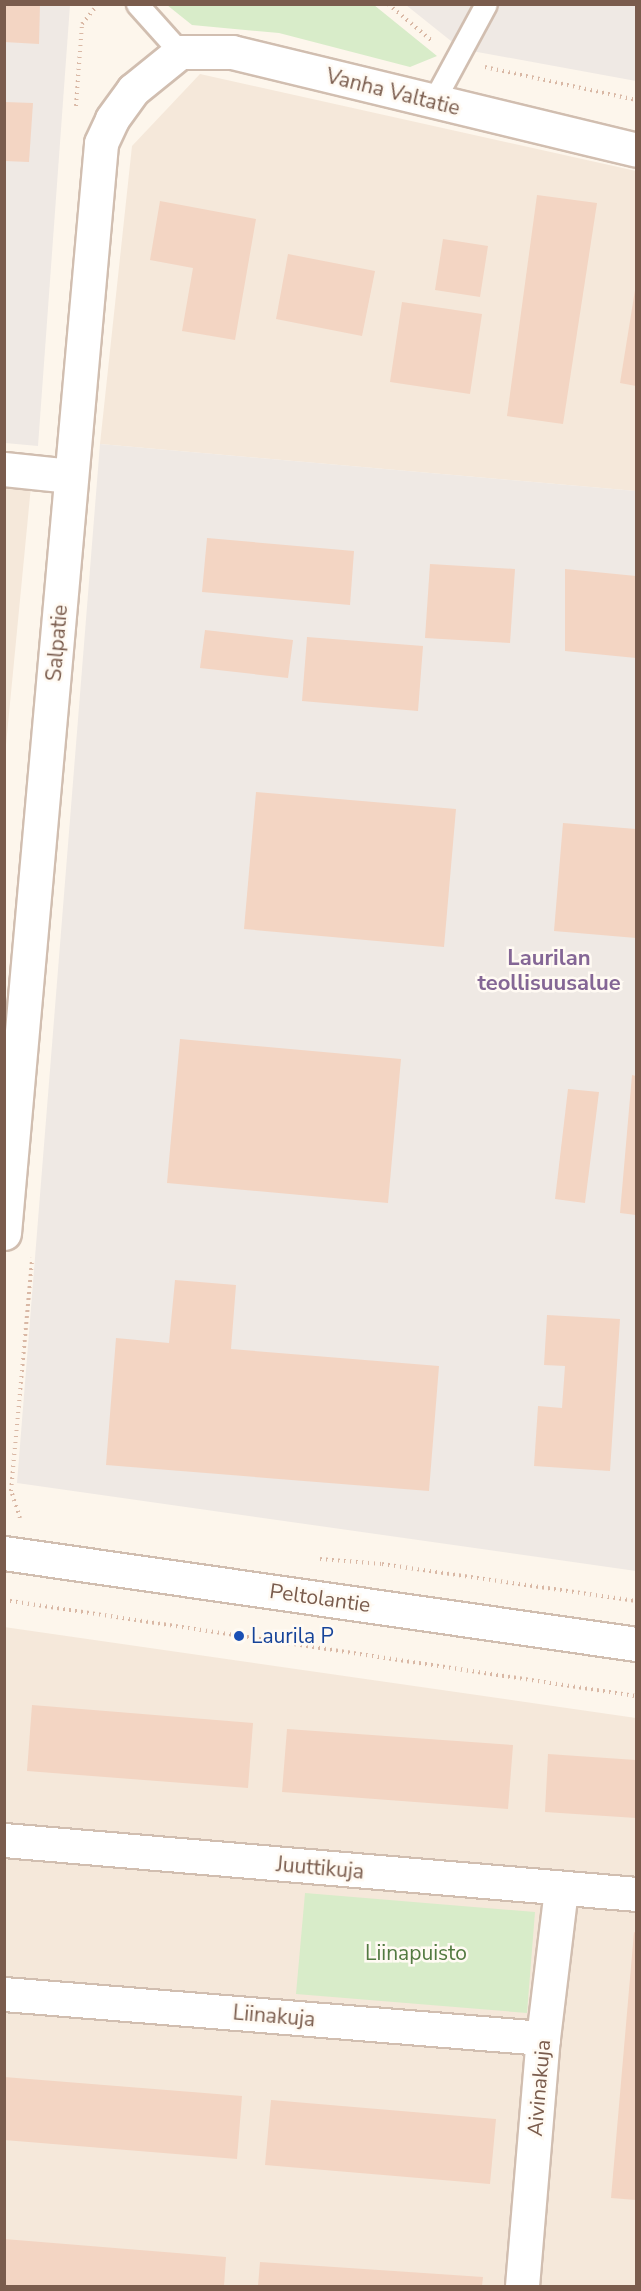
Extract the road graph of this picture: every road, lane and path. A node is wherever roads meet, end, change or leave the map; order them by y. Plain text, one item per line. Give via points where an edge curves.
1 (136, 4) edge
2 (388, 4) edge
3 (486, 4) edge
4 (456, 60) junction
5 (167, 61) junction
6 (636, 100) edge
7 (433, 102) junction
8 (636, 150) edge
9 (4, 470) edge
10 (71, 476) junction
11 (13, 1050) edge
12 (4, 1233) edge
13 (4, 1553) edge
14 (4, 1600) edge
15 (636, 1644) edge
16 (636, 1696) edge
17 (4, 1840) edge
18 (561, 1890) junction
19 (636, 1894) edge
20 (4, 1994) edge
21 (543, 2037) junction
22 (522, 2286) edge

1 - 5 lane
2 - 4 path
3 - 4 lane
4 - 6 path
4 - 7 lane
5 - 7 street, Vanha Valtatie via 232,52
5 - 10 street, Salpatie via 128,98 101,143
7 - 8 street, Vanha Valtatie
9 - 10 street
10 - 11 street, Salpatie
11 - 12 street, Salpatie
13 - 15 street, Peltolantie
14 - 16 path
17 - 18 street, Juuttikuja
18 - 19 street, Juuttikuja
18 - 21 street, Aivinakuja
20 - 21 street, Liinakuja
21 - 22 street, Aivinakuja

